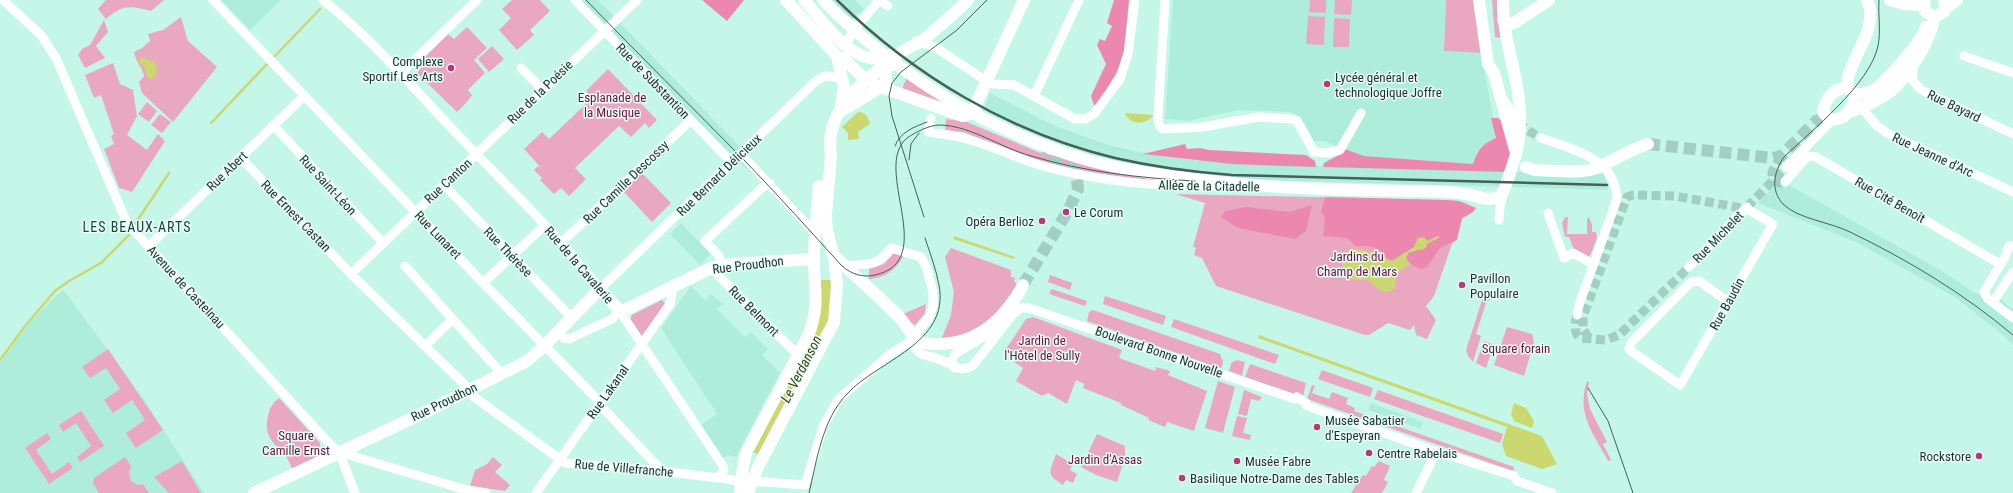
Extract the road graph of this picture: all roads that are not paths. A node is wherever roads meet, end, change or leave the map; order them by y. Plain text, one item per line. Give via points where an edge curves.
1 (3, 0) edge
2 (213, 0) edge
3 (323, 0) edge
4 (477, 0) edge
5 (575, 0) edge
6 (637, 0) edge
7 (786, 0) edge
8 (804, 0) edge
9 (823, 0) edge
10 (879, 0) edge
11 (968, 0) edge
12 (1024, 0) edge
13 (1079, 0) edge
14 (1135, 0) edge
15 (1165, 0) edge
16 (1479, 0) edge
17 (1486, 0) edge
18 (1503, 0) edge
19 (1549, 0) edge
20 (1867, 0) edge
21 (1892, 0) edge
22 (1957, 0) edge
23 (1945, 4) edge
24 (888, 6) dead end
25 (1926, 6) edge
26 (1503, 16) junction
27 (604, 31) junction
28 (917, 41) junction
29 (846, 45) junction
30 (837, 56) junction
31 (1964, 56) dead end
32 (889, 63) junction
33 (1912, 66) junction
34 (521, 68) dead end
35 (1496, 69) junction
36 (2013, 73) edge
37 (400, 74) junction
38 (843, 78) junction
39 (865, 79) junction
40 (988, 82) junction
41 (884, 88) junction
42 (543, 90) junction
43 (1851, 91) junction
44 (1499, 93) junction
45 (304, 96) junction
46 (1034, 96) junction
47 (923, 102) junction
48 (1861, 108) junction
49 (841, 111) junction
50 (946, 111) junction
51 (1849, 112) junction
52 (972, 113) junction
53 (1362, 113) dead end
54 (1515, 117) tunnel mouth
55 (931, 118) junction
56 (691, 120) junction
57 (1832, 120) junction
58 (274, 126) junction
59 (2013, 134) edge
60 (1541, 138) tunnel mouth
61 (1648, 144) tunnel mouth
62 (829, 145) junction
63 (1044, 150) tunnel mouth
64 (476, 154) junction
65 (741, 154) junction
66 (241, 158) junction
67 (732, 163) junction
68 (1786, 166) tunnel mouth
69 (1784, 182) tunnel mouth
70 (770, 183) junction
71 (1238, 184) junction
72 (444, 185) junction
73 (1505, 187) junction
74 (2013, 192) edge
75 (415, 211) junction
76 (1548, 213) dead end
77 (1499, 220) dead end
78 (1772, 224) joint
79 (545, 226) junction
80 (816, 234) junction
81 (383, 243) junction
82 (561, 243) junction
83 (2013, 246) edge
84 (148, 247) junction
85 (832, 253) junction
86 (512, 256) junction
87 (814, 259) junction
88 (1592, 263) junction
89 (2000, 264) junction
90 (405, 266) dead end
91 (845, 266) junction
92 (716, 267) junction
93 (1689, 267) tunnel mouth
94 (2013, 272) edge
95 (351, 274) junction
96 (855, 276) junction
97 (483, 283) junction
98 (837, 285) junction
99 (1023, 285) tunnel mouth
100 (600, 289) junction
101 (670, 289) junction
102 (1728, 302) junction
103 (1993, 302) junction
104 (619, 310) junction
105 (1577, 315) tunnel mouth
106 (572, 318) junction
107 (2013, 318) edge
108 (453, 319) junction
109 (995, 324) junction
110 (557, 332) junction
111 (914, 337) junction
112 (544, 345) junction
113 (641, 345) junction
114 (425, 346) junction
115 (798, 352) junction
116 (954, 368) junction
117 (502, 374) junction
118 (467, 391) junction
119 (600, 403) junction
120 (1438, 451) junction
121 (339, 452) junction
122 (560, 460) junction
123 (662, 471) junction
124 (718, 478) junction
125 (745, 485) edge
126 (267, 490) edge
127 (460, 491) edge
128 (254, 493) edge
129 (355, 493) edge
130 (486, 493) edge
131 (536, 493) edge
132 (748, 493) edge
133 (1416, 493) edge
134 (1552, 493) edge

1 - 84 street, Avenue de Castelnau via 41,36 56,58 126,223
2 - 45 street, Rue Lunaret
3 - 37 street, Rue de la Cavalerie via 339,12
4 - 37 street
5 - 27 street, Rue de Substantion
6 - 27 street, Rue de la Poésie
7 - 30 street
8 - 29 street
9 - 71 street via 860,36 929,87 982,117 1038,142 1084,159 1130,170
10 - 24 street
10 - 29 street via 853,31
11 - 28 street
12 - 40 street
13 - 46 street
14 - 46 street via 1128,54 1120,79 1094,114 1085,119 1075,119
15 - 53 street via 1158,116 1162,129 1203,127 1258,117 1291,119 1297,121 1314,152 1327,153 1340,150
16 - 35 street via 1488,64
17 - 35 street
18 - 26 street
19 - 26 street via 1514,23 1509,24
20 - 43 street via 1871,13 1869,26 1850,74
21 - 25 street
22 - 23 street
23 - 25 street via 1941,15
25 - 33 street via 1931,34
25 - 43 street via 1926,26 1922,36 1895,70 1877,88 1865,93
26 - 73 street via 1517,89 1520,125 1515,158
27 - 42 street, Rue de la Poésie
27 - 56 street, Rue de Substantion
28 - 29 street via 880,59 860,56
28 - 32 street
28 - 40 street via 939,50
30 - 38 street
30 - 39 street via 844,58
31 - 36 street
32 - 39 street
32 - 41 street
33 - 48 street via 1893,90
33 - 59 street, Rue Bayard via 1912,81 1920,90
34 - 42 street
35 - 44 street
37 - 64 street, Rue de la Cavalerie
38 - 49 street
38 - 65 street, Rue Bernard Délicieux via 820,78
39 - 41 street
39 - 49 street via 846,99
40 - 46 street via 1014,85
40 - 52 street
41 - 47 street
41 - 49 street
42 - 64 street, Rue de la Poésie
43 - 51 street
43 - 57 street via 1839,89 1826,103 1824,112
44 - 54 street
44 - 61 street via 1514,146 1523,164 1534,170 1584,171
45 - 58 street, Rue Abert
45 - 75 street, Rue Lunaret
47 - 50 street
47 - 55 street
48 - 51 street
48 - 74 street, Rue Jeanne d'Arc via 1887,133
49 - 62 street
50 - 52 street via 963,116
50 - 55 street via 937,111
51 - 57 street
52 - 63 street via 980,122
55 - 71 street, Allée de la Citadelle via 928,132 967,138 1036,164 1119,181 1189,186
56 - 67 street, Rue de Substantion
56 - 82 street, Rue Camille Descossy
57 - 68 street
58 - 66 street, Rue Abert
58 - 81 street, Rue Saint-Léon
60 - 88 street via 1596,160 1615,184 1599,249
62 - 80 street via 825,150 823,163
62 - 85 street via 831,155 826,216
64 - 72 street, Rue Canton
64 - 79 street, Rue de la Cavalerie
65 - 67 street, Rue Bernard Délicieux
65 - 70 street
66 - 84 street, Rue Abert
66 - 95 street, Rue Ernest Castan
67 - 100 street, Rue Bernard Délicieux
69 - 89 street, Rue Cité Benoît via 1806,158 1816,157
70 - 80 street
70 - 92 street, Rue Belmont via 705,241 719,256
71 - 73 street, Allée de la Citadelle via 1456,192 1492,200 1500,195
72 - 75 street, Rue Canton
72 - 86 street, Rue Thérèse
73 - 77 street
75 - 81 street, Rue Canton
75 - 97 street, Rue Lunaret
76 - 88 street via 1564,258 1573,253
78 - 93 street, Rue Michelet via 1747,208
78 - 102 street, Rue Baudin
79 - 82 street, Rue de la Cavalerie
79 - 86 street
80 - 85 street
80 - 87 street
81 - 95 street, Rue Canton
82 - 100 street, Rue de la Cavalerie
83 - 89 street via 2008,246
84 - 121 street, Avenue de Castelnau
85 - 91 street
85 - 98 street
86 - 97 street
86 - 106 street, Rue Thérèse
87 - 92 street, Rue Proudhon
87 - 115 street via 816,309 808,334
88 - 105 street
89 - 103 street via 1984,292
90 - 108 street
91 - 96 street
91 - 111 street via 876,263 891,248 921,257 931,281 934,297 931,313
92 - 101 street, Rue Proudhon
92 - 115 street, Rue Belmont via 792,349
94 - 103 street
95 - 114 street, Rue Ernest Castan
96 - 98 street
96 - 111 street via 875,292 906,324
97 - 112 street, Rue Lunaret
98 - 125 street via 834,322
99 - 109 street via 1018,296
100 - 104 street, Rue de la Cavalerie
100 - 106 street, Rue Proudhon
101 - 104 street, Rue Proudhon via 630,308
101 - 113 street, Rue Lakanal via 670,304
102 - 102 street, Rue Baudin via 1680,385 1629,349 1632,342 1691,282 1699,281
103 - 107 street
104 - 110 street via 612,319 569,339
104 - 113 street, Rue de la Cavalerie
106 - 110 street, Rue Proudhon
108 - 114 street
108 - 117 street
109 - 111 street via 970,338 954,343 924,343
109 - 116 street via 987,336 955,354 952,361
110 - 112 street, Rue Proudhon
111 - 116 street via 914,346 918,353 938,359
111 - 125 street, Rue de Villefranche via 905,346 890,354 838,400 823,427 805,485
112 - 117 street, Rue Proudhon via 527,361
112 - 119 street, Rue Lunaret
113 - 119 street, Rue Lakanal
113 - 124 street, Rue de la Cavalerie via 723,466 724,470
114 - 118 street, Rue de Villefranche via 464,384
115 - 125 street via 748,448 742,467
116 - 120 street, Boulevard Bonne Nouvelle via 965,369 974,364 1014,313 1024,307 1316,404 1436,448
117 - 118 street, Rue Proudhon
118 - 121 street, Rue Proudhon
118 - 122 street, Rue de Villefranche
119 - 122 street, Rue Lakanal
119 - 123 street, Rue Lunaret
120 - 133 street
120 - 134 street, Boulevard Bonne Nouvelle via 1514,476 1517,481
121 - 126 street, Rue Proudhon
121 - 127 street
121 - 129 street
122 - 123 street, Rue de Villefranche via 565,463
122 - 131 street, Rue Lakanal
123 - 124 street, Rue de Villefranche
124 - 125 street, Rue de Villefranche
125 - 132 street
126 - 128 street, Rue Proudhon
127 - 130 street

